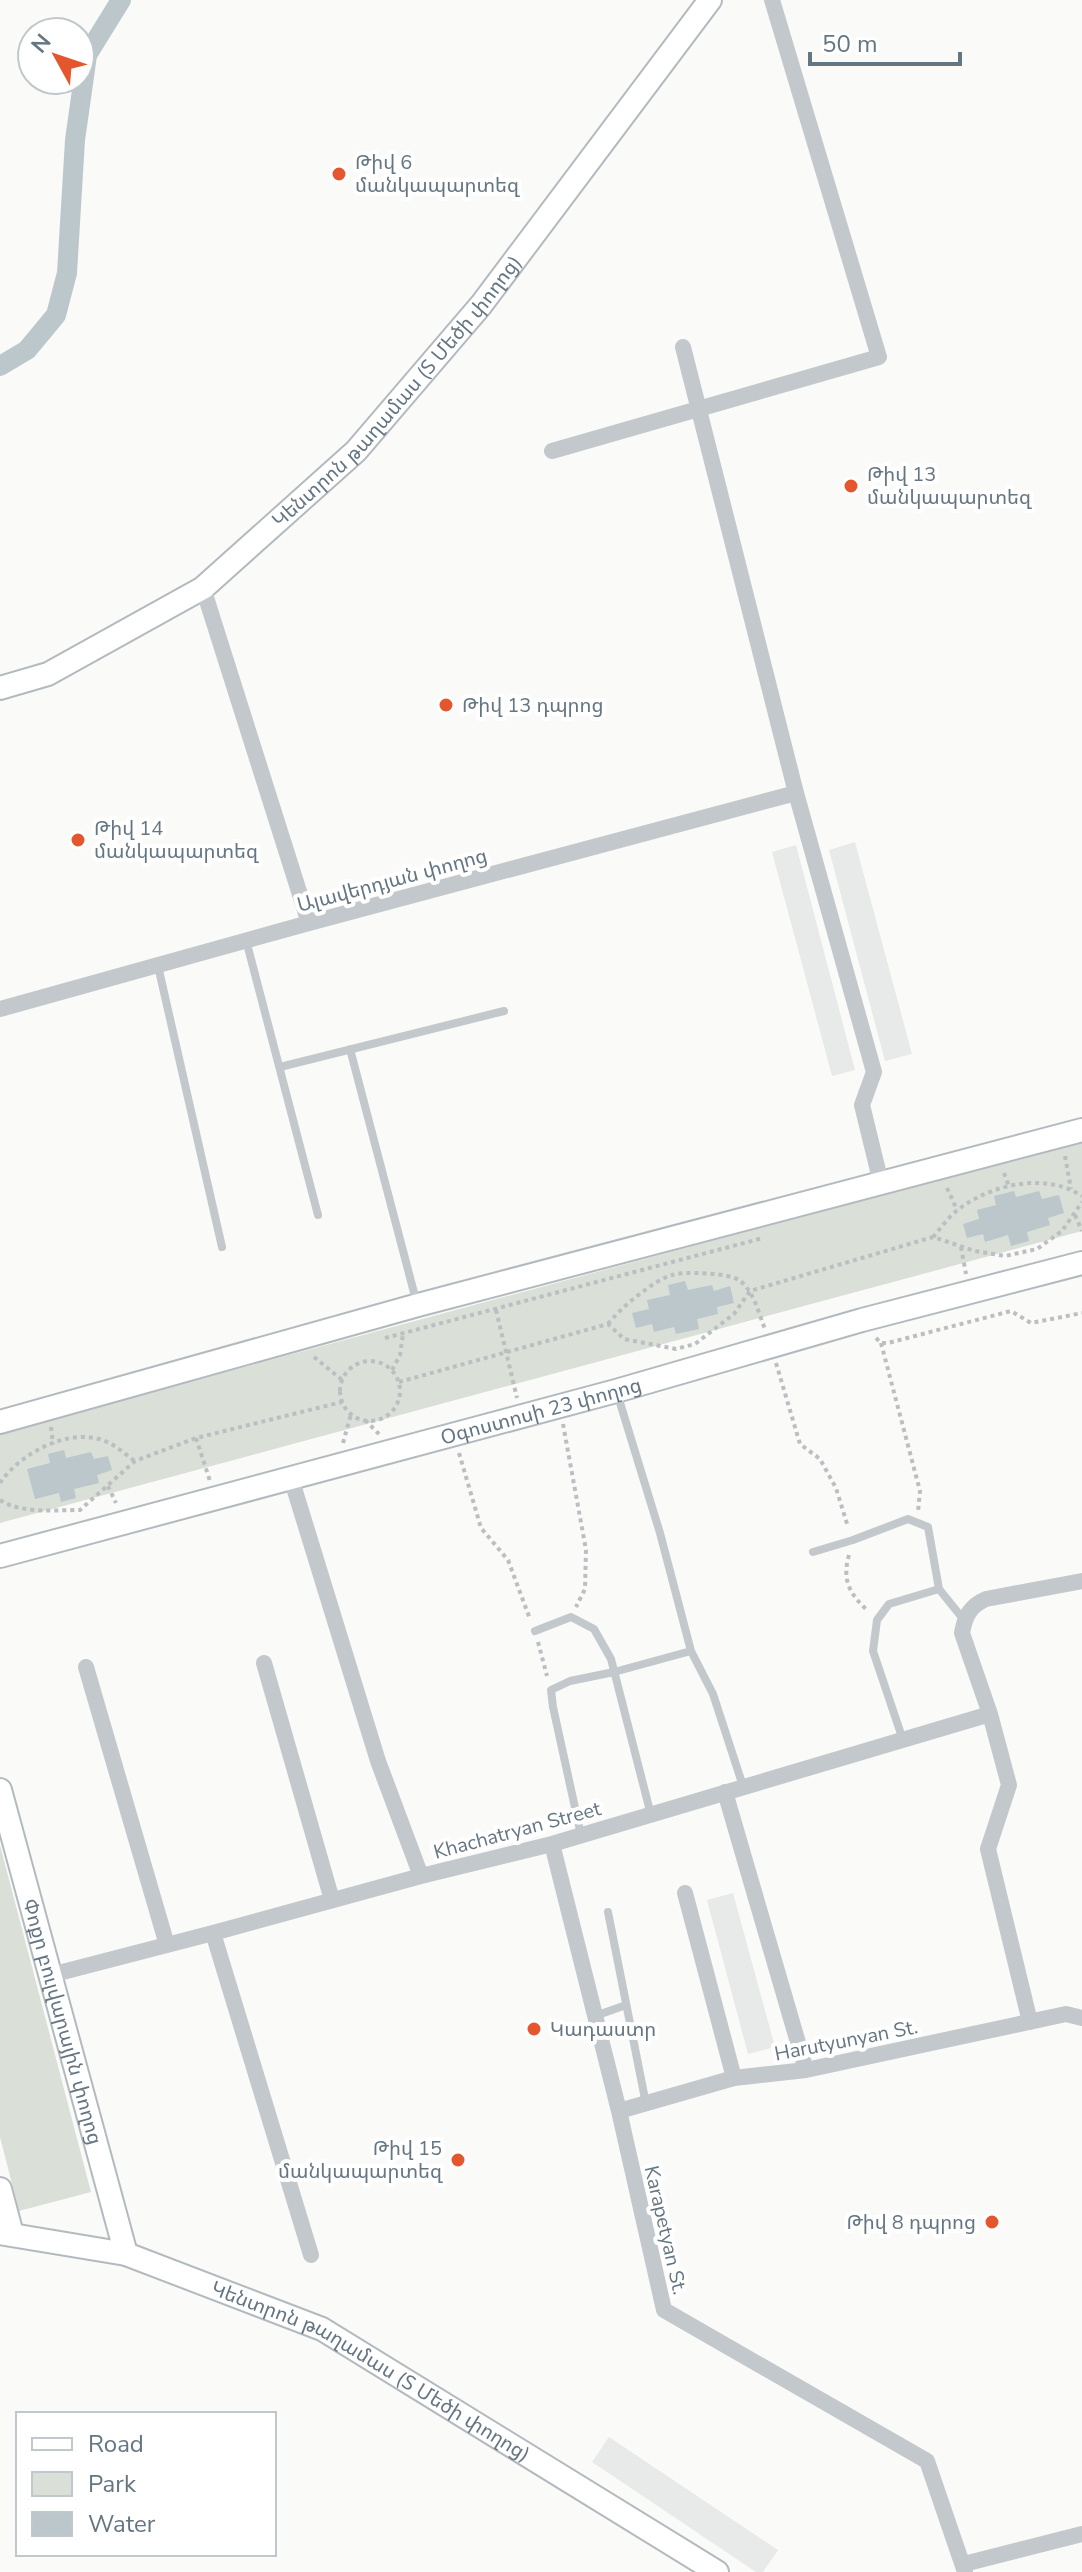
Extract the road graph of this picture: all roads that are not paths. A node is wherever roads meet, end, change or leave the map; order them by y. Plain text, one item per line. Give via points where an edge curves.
1 (710, 0) edge
2 (772, 0) edge
3 (683, 347) dead end
4 (700, 408) junction
5 (552, 451) dead end
6 (203, 588) junction
7 (0, 688) edge
8 (796, 793) junction
9 (309, 923) junction
10 (246, 940) junction
11 (158, 966) junction
12 (0, 1009) edge
13 (504, 1011) dead end
14 (350, 1049) junction
15 (280, 1067) junction
16 (1082, 1130) edge
17 (881, 1183) junction
18 (318, 1215) dead end
19 (222, 1247) dead end
20 (1082, 1263) edge
21 (418, 1305) junction
22 (616, 1391) junction
23 (0, 1422) edge
24 (291, 1478) junction
25 (813, 1552) dead end
26 (0, 1556) edge
27 (1082, 1581) edge
28 (939, 1589) junction
29 (964, 1620) junction
30 (535, 1631) road end
31 (691, 1651) junction
32 (264, 1663) dead end
33 (86, 1667) dead end
34 (614, 1672) junction
35 (990, 1714) junction
36 (903, 1740) junction
37 (744, 1787) junction
38 (0, 1790) edge
39 (725, 1792) junction
40 (651, 1815) junction
41 (581, 1835) junction
42 (552, 1844) junction
43 (421, 1876) junction
44 (685, 1893) dead end
45 (332, 1900) junction
46 (608, 1912) dead end
47 (213, 1933) junction
48 (167, 1945) junction
49 (51, 1975) junction
50 (626, 2005) junction
51 (595, 2016) junction
52 (1082, 2018) edge
53 (1030, 2022) junction
54 (806, 2070) junction
55 (734, 2078) junction
56 (646, 2105) junction
57 (619, 2111) junction
58 (0, 2189) edge
59 (6, 2233) edge
60 (126, 2254) junction
61 (311, 2255) dead end
62 (1082, 2534) edge
63 (964, 2568) edge
64 (717, 2572) edge

1 - 6 street, Կենտրոն թաղամաս (Տ Մեծի փողոց) via 481,305 356,451
2 - 4 street via 879,357
3 - 4 street
4 - 5 street
4 - 8 street
6 - 7 street, Կենտրոն թաղամաս (Տ Մեծի փողոց) via 48,674
6 - 9 street
8 - 9 street, Ալավերդյան փողոց
8 - 17 street via 874,1072 862,1105
9 - 10 street, Ալավերդյան փողոց
10 - 11 street, Ալավերդյան փողոց
10 - 15 lane
11 - 12 street, Ալավերդյան փողոց
11 - 19 lane
13 - 14 lane
14 - 15 lane
14 - 21 lane
15 - 18 lane
16 - 17 street
17 - 21 street
20 - 22 street, Օգոստոսի 23 փողոց
21 - 23 street
22 - 24 street, Օգոստոսի 23 փողոց
22 - 31 lane
24 - 26 street, Օգոստոսի 23 փողոց
24 - 43 street via 378,1761
25 - 28 lane via 908,1519 928,1527
27 - 29 street via 986,1599
28 - 29 lane
28 - 36 lane via 889,1604 877,1620 873,1651
29 - 35 street via 962,1633
30 - 34 lane via 571,1617 594,1629
31 - 34 lane
31 - 37 lane via 713,1694
32 - 45 street
33 - 48 street
34 - 40 lane
34 - 41 lane via 551,1690
35 - 36 street, Khachatryan Street
35 - 53 street via 1009,1785 988,1849
36 - 37 street, Khachatryan Street
37 - 39 street, Khachatryan Street
38 - 49 street, Փոքր բուլվարային փողոց
39 - 40 street, Khachatryan Street
39 - 54 street
40 - 41 street, Khachatryan Street
41 - 42 street, Khachatryan Street
42 - 43 street, Khachatryan Street
42 - 51 street, Karapetyan St.
43 - 45 street, Khachatryan Street
44 - 55 street
45 - 47 street, Khachatryan Street
46 - 50 lane
47 - 48 street, Khachatryan Street
47 - 61 street
48 - 49 street, Khachatryan Street
49 - 60 street, Փոքր բուլվարային փողոց
50 - 51 lane
50 - 56 lane
51 - 57 street, Karapetyan St.
52 - 53 street, Harutyunyan St. via 1066,2014
53 - 54 street, Harutyunyan St.
54 - 55 street, Harutyunyan St.
55 - 56 street, Harutyunyan St.
56 - 57 street, Harutyunyan St.
57 - 63 street, Karapetyan St. via 664,2310 927,2461
58 - 59 street
59 - 60 street, Կենտրոն թաղամաս (Տ Մեծի փողոց)
60 - 64 street, Կենտրոն թաղամաս (Տ Մեծի փողոց) via 322,2329
62 - 63 street

